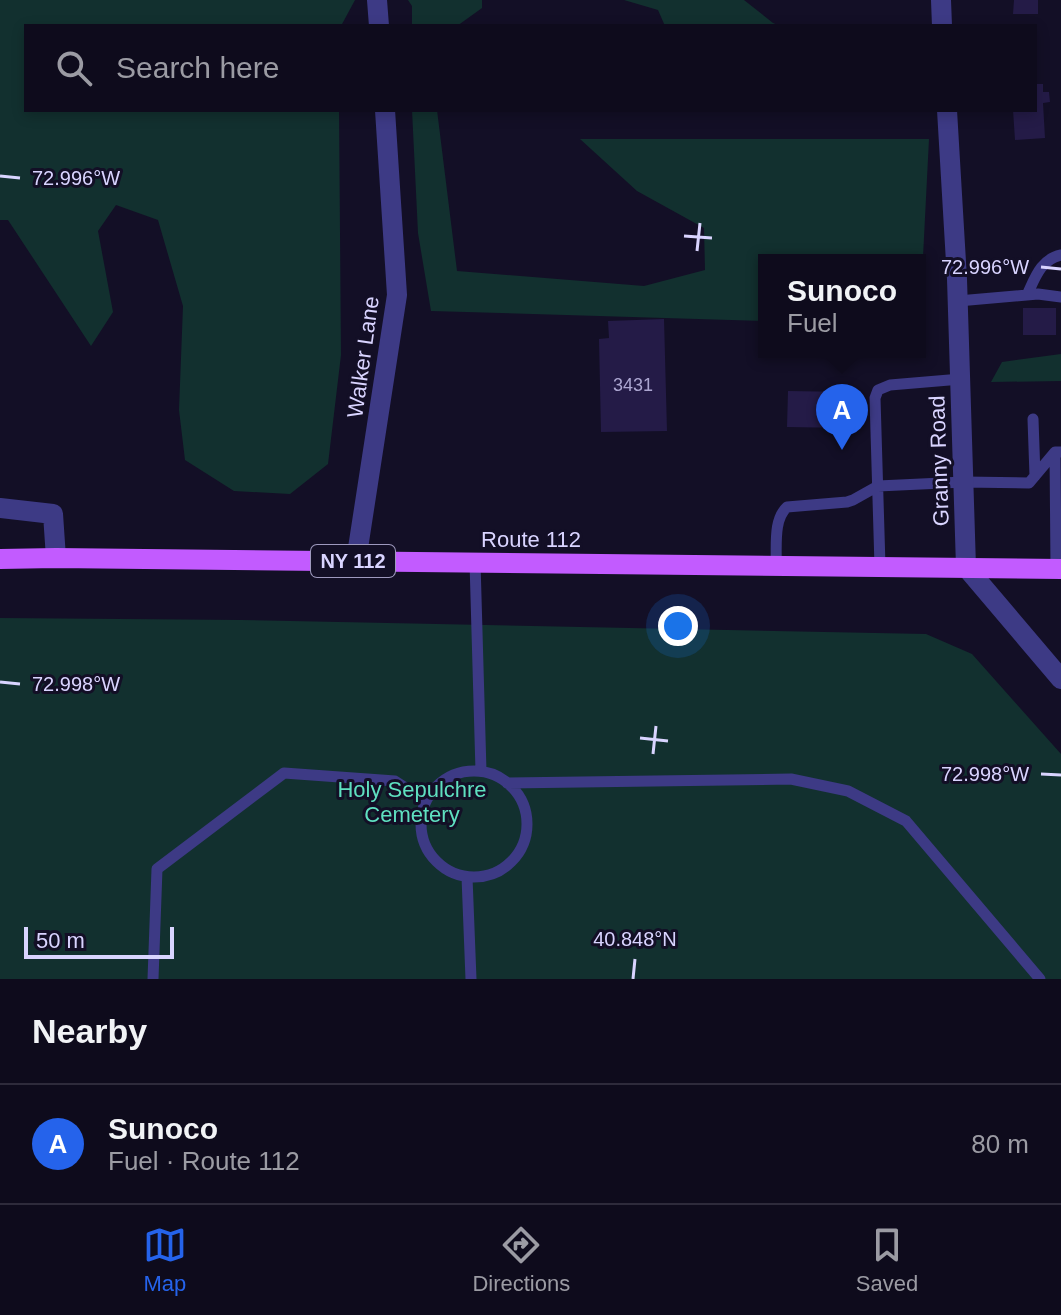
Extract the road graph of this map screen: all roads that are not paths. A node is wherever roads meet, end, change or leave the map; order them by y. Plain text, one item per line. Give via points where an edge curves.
1 (377, 0) edge
2 (941, 0) edge
3 (379, 24) edge
4 (942, 24) edge
5 (385, 112) edge
6 (947, 112) edge
7 (1061, 255) edge
8 (1027, 295) junction
9 (1061, 297) edge
10 (958, 301) junction
11 (961, 379) junction
12 (1033, 419) dead end
13 (1058, 452) edge
14 (1035, 476) junction
15 (964, 482) junction
16 (878, 486) junction
17 (1058, 489) edge
18 (0, 508) edge
19 (1058, 518) edge
20 (56, 558) junction
21 (0, 559) edge
22 (356, 561) junction
23 (475, 562) junction
24 (776, 565) junction
25 (880, 566) junction
26 (966, 567) junction
27 (1058, 568) edge
28 (1061, 679) edge
29 (481, 771) junction
30 (507, 783) junction
31 (426, 801) junction
32 (467, 877) junction
33 (153, 979) edge
34 (471, 979) edge
35 (1040, 979) edge

1 - 3 street
2 - 4 street
5 - 22 street, Walker Lane via 397,295
6 - 10 street, Granny Road
7 - 8 lane via 1040,268
8 - 9 lane
8 - 10 lane
10 - 11 street, Granny Road
11 - 15 street, Granny Road
11 - 16 lane via 878,390
12 - 14 lane
13 - 14 lane
13 - 17 lane
14 - 15 lane via 1029,483
15 - 16 lane
15 - 26 street, Granny Road
16 - 24 lane via 847,502 787,507 778,520
16 - 25 lane
17 - 19 lane
18 - 20 street via 53,514
19 - 27 lane
20 - 21 main road, Route 112 / NY 112
20 - 22 main road, Route 112 / NY 112
22 - 23 main road, Route 112 / NY 112
23 - 24 main road, Route 112 / NY 112
23 - 29 lane
24 - 25 main road, Route 112 / NY 112
25 - 26 main road, Route 112 / NY 112
26 - 27 main road, Route 112 / NY 112
26 - 28 street
29 - 30 lane
29 - 31 lane via 449,777
30 - 32 lane via 523,804 525,841 503,869
30 - 35 lane via 791,779 848,791 906,821
31 - 32 lane via 421,816 426,849 449,872
31 - 33 lane via 395,781 284,773 157,869
32 - 34 lane

